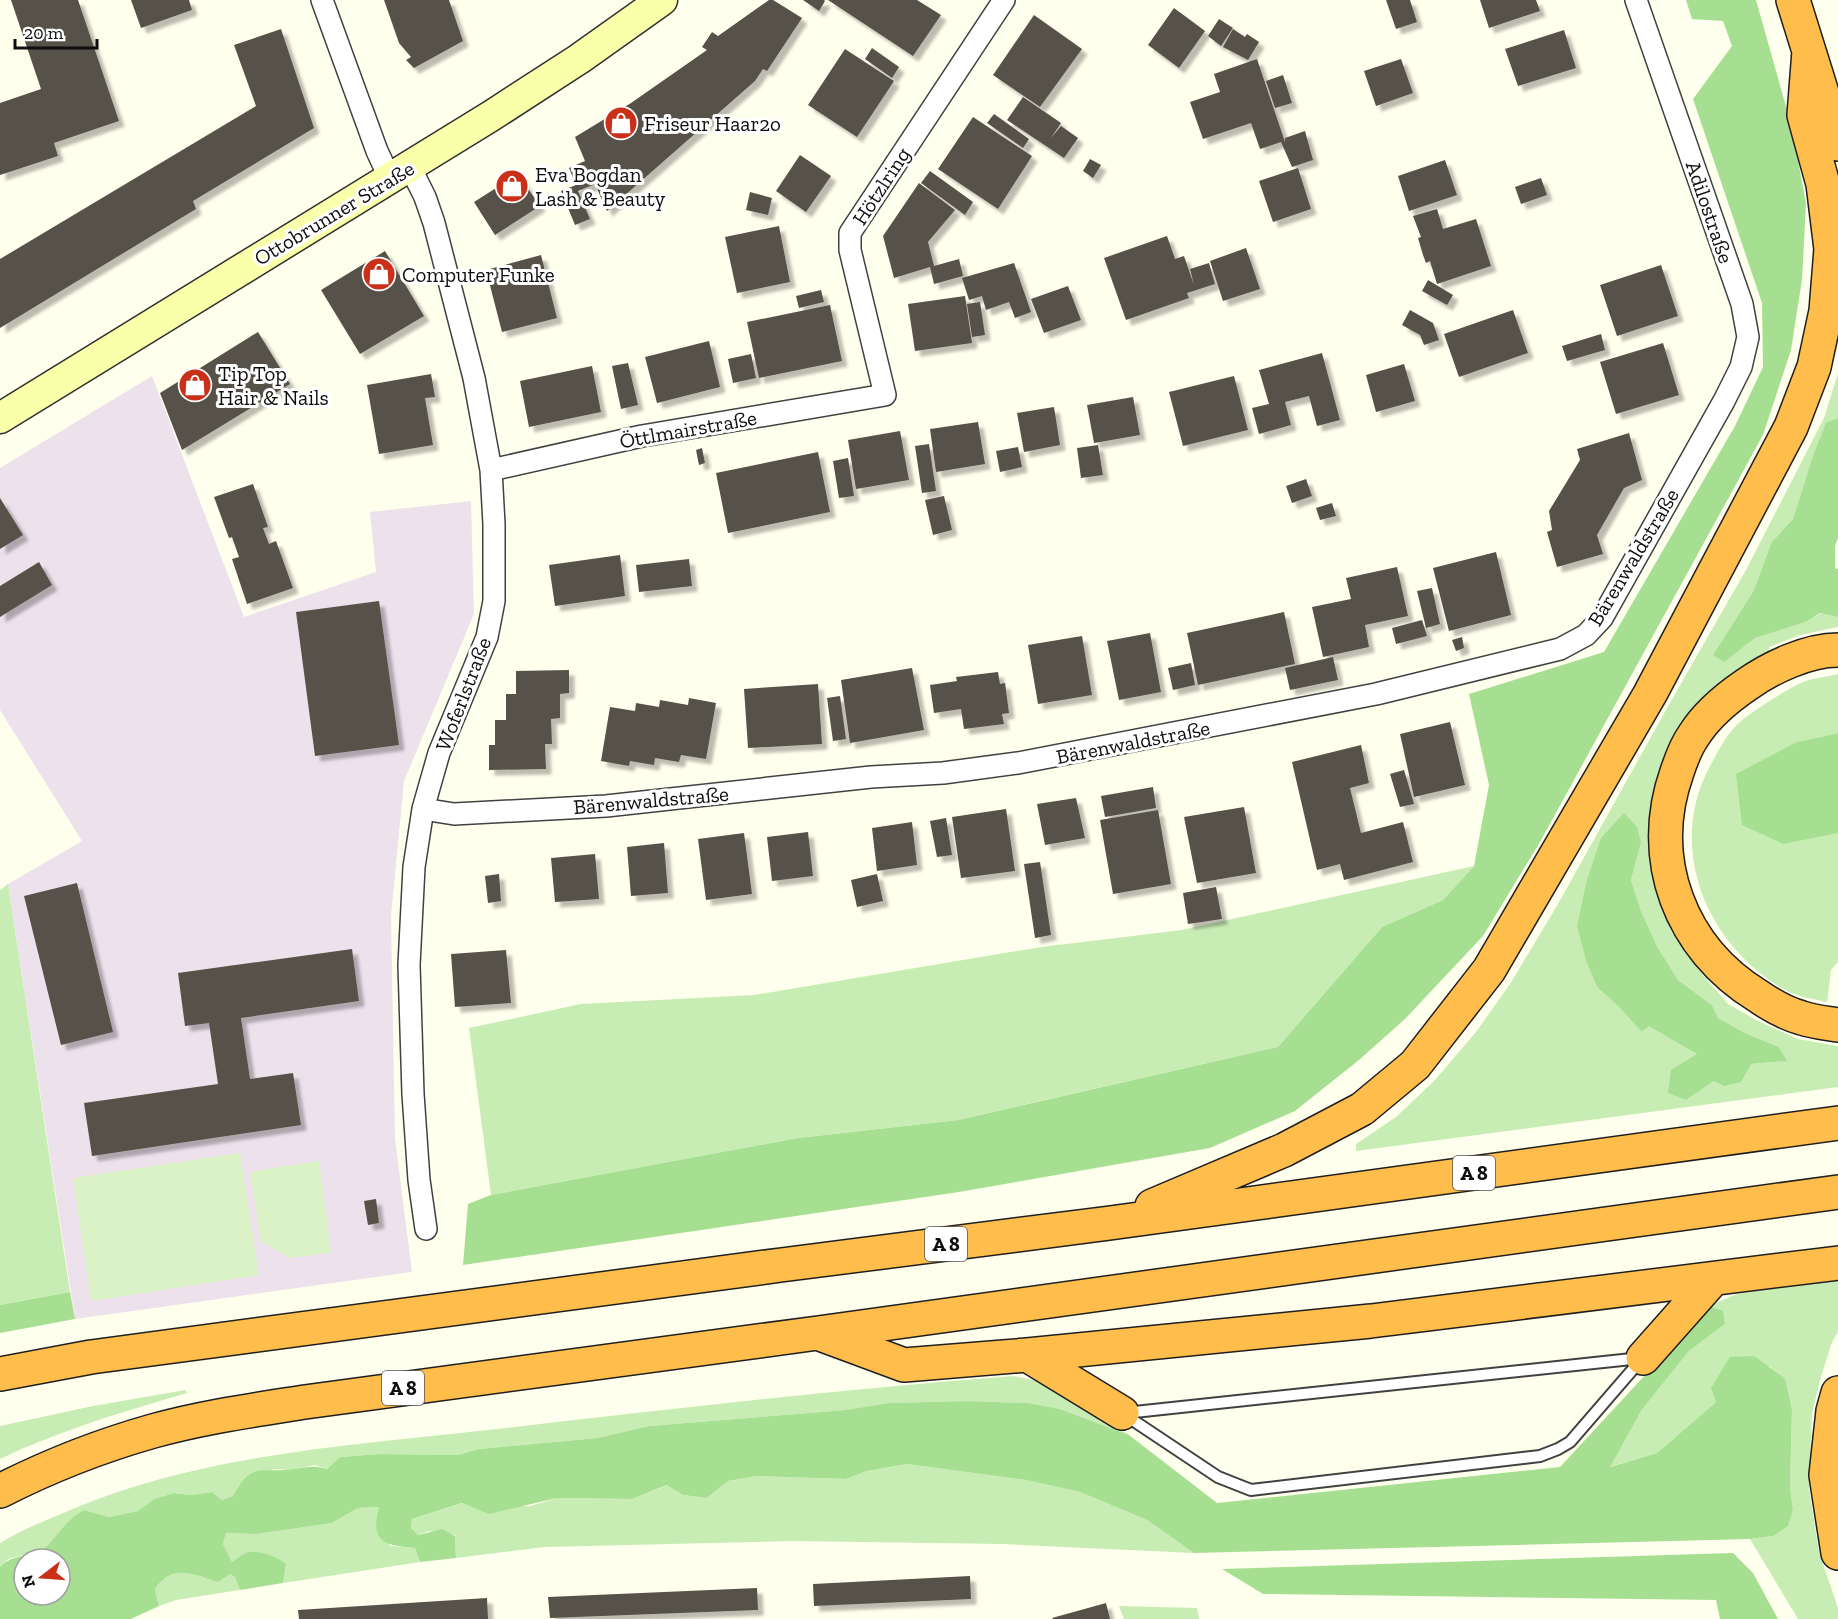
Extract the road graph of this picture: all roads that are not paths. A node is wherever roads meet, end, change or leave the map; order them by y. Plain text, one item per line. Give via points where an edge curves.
1 (322, 0) edge
2 (662, 0) edge
3 (1004, 0) edge
4 (1636, 0) edge
5 (1793, 0) edge
6 (1809, 51) junction
7 (1838, 144) edge
8 (400, 173) junction
9 (885, 395) joint
10 (0, 418) edge
11 (1711, 421) joint
12 (491, 470) junction
13 (1838, 650) edge
14 (423, 808) junction
15 (1838, 1025) edge
16 (1838, 1123) edge
17 (1838, 1192) edge
18 (1110, 1223) junction
19 (426, 1229) dead end
20 (1838, 1263) edge
21 (1713, 1280) junction
22 (818, 1333) junction
23 (1027, 1355) junction
24 (1643, 1358) junction
25 (0, 1374) edge
26 (1838, 1393) edge
27 (1122, 1413) junction
28 (0, 1491) edge
29 (1838, 1553) edge

1 - 8 street, Woferlstraße via 377,151
2 - 8 main road, Ottobrunner Straße via 579,59
3 - 9 street, Hötzlring via 850,233 850,250
4 - 11 street, Adilostraße via 1744,315 1748,338 1741,367
5 - 6 highway
6 - 7 highway
6 - 18 highway via 1804,115 1823,184 1831,249 1826,310 1814,367 1791,427 1650,694 1489,970 1415,1065 1362,1109 1284,1150
8 - 10 main road, Ottobrunner Straße
8 - 12 street, Woferlstraße via 425,197 434,224 474,378
9 - 12 street, Öttlmairstraße via 642,436
11 - 14 street, Bärenwaldstraße via 1602,618 1586,635 1560,650 1376,694 1018,764 606,806 454,814
12 - 14 street, Woferlstraße via 494,601 487,637 439,753
13 - 15 highway via 1786,662 1733,694 1714,712 1694,735 1680,762 1670,793 1665,834 1668,868 1677,901 1689,928 1712,959 1743,987 1771,1005 1802,1018
14 - 19 street, Woferlstraße via 414,867 409,965 414,1104
16 - 18 highway, A 8
17 - 22 highway, A 8
18 - 25 highway, A 8 via 91,1357
20 - 21 highway
21 - 23 highway via 1371,1321
21 - 24 highway
22 - 23 highway via 904,1365
22 - 28 highway, A 8 via 221,1415 86,1453
23 - 27 highway
24 - 27 lane
24 - 27 lane via 1570,1442 1540,1456 1251,1490 1218,1477
26 - 29 highway via 1826,1475

